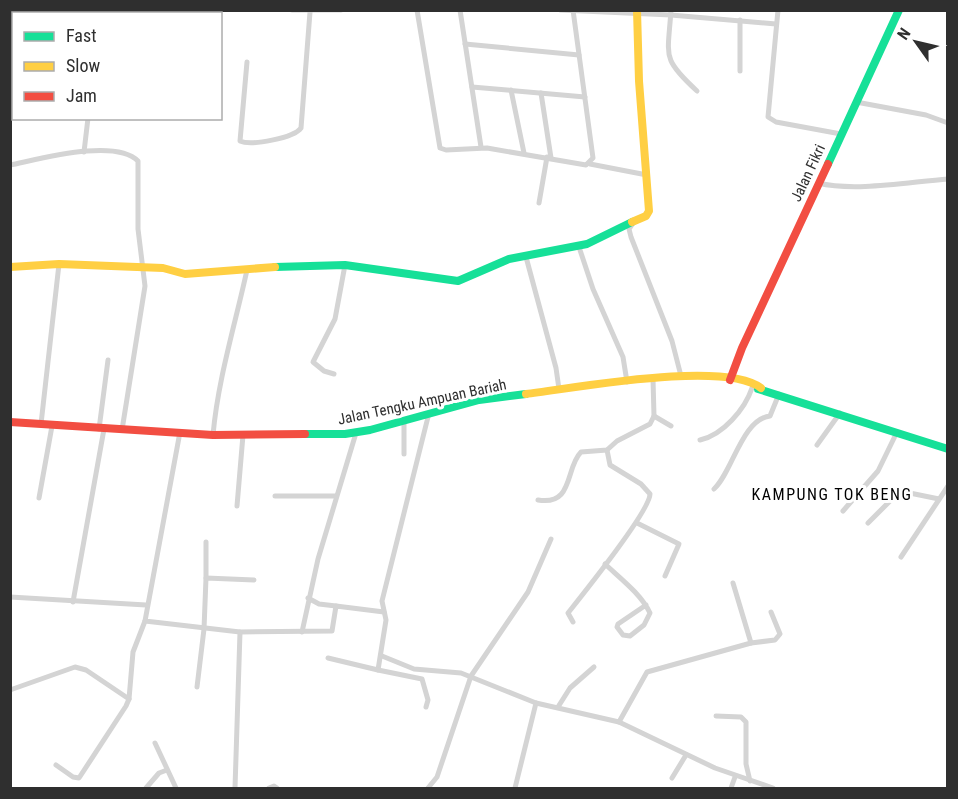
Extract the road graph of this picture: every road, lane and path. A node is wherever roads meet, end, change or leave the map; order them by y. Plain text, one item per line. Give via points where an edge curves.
1 (292, 10) edge
2 (341, 10) edge
3 (417, 10) edge
4 (460, 10) edge
5 (560, 10) edge
6 (778, 10) edge
7 (899, 10) edge
8 (573, 11) edge
9 (310, 12) edge
10 (637, 13) edge
11 (671, 13) edge
12 (740, 20) junction
13 (776, 24) junction
14 (465, 44) junction
15 (579, 55) junction
16 (247, 62) dead end
17 (740, 71) dead end
18 (472, 87) junction
19 (512, 90) junction
20 (697, 91) dead end
21 (541, 93) junction
22 (585, 97) junction
23 (856, 102) junction
24 (88, 120) edge
25 (948, 123) edge
26 (841, 134) junction
27 (481, 147) junction
28 (84, 152) junction
29 (524, 153) junction
30 (549, 158) junction
31 (590, 164) junction
32 (10, 165) edge
33 (648, 175) junction
34 (948, 179) edge
35 (818, 183) junction
36 (538, 203) dead end
37 (636, 220) junction
38 (618, 227) junction
39 (631, 237) junction
40 (579, 247) junction
41 (526, 257) junction
42 (59, 264) junction
43 (345, 265) junction
44 (10, 267) edge
45 (144, 270) junction
46 (247, 270) junction
47 (742, 348) junction
48 (739, 358) junction
49 (108, 360) dead end
50 (334, 374) dead end
51 (681, 376) junction
52 (653, 379) junction
53 (728, 379) junction
54 (627, 382) junction
55 (757, 387) junction
56 (559, 389) junction
57 (779, 394) junction
58 (429, 412) junction
59 (840, 413) junction
60 (654, 416) junction
61 (404, 420) junction
62 (10, 422) edge
63 (41, 424) junction
64 (52, 426) junction
65 (671, 426) dead end
66 (102, 429) junction
67 (122, 430) junction
68 (180, 432) junction
69 (897, 432) junction
70 (356, 433) junction
71 (213, 435) junction
72 (243, 435) junction
73 (700, 440) dead end
74 (817, 445) dead end
75 (948, 449) edge
76 (607, 450) junction
77 (404, 454) dead end
78 (948, 486) edge
79 (714, 489) dead end
80 (275, 496) dead end
81 (336, 496) junction
82 (39, 498) dead end
83 (939, 499) junction
84 (538, 500) dead end
85 (237, 506) dead end
86 (843, 511) dead end
87 (637, 523) junction
88 (868, 523) dead end
89 (551, 539) dead end
90 (206, 542) dead end
91 (901, 557) dead end
92 (605, 564) junction
93 (665, 576) dead end
94 (206, 578) junction
95 (254, 580) dead end
96 (733, 583) dead end
97 (11, 598) edge
98 (308, 598) junction
99 (73, 602) junction
100 (146, 605) junction
101 (646, 605) junction
102 (336, 606) junction
103 (384, 612) junction
104 (771, 612) dead end
105 (145, 621) junction
106 (573, 622) dead end
107 (204, 629) junction
108 (240, 632) junction
109 (302, 632) junction
110 (751, 643) junction
111 (382, 656) junction
112 (328, 658) dead end
113 (594, 667) dead end
114 (378, 670) junction
115 (471, 676) junction
116 (197, 687) dead end
117 (10, 690) edge
118 (129, 699) junction
119 (536, 703) junction
120 (426, 707) dead end
121 (558, 707) junction
122 (716, 716) dead end
123 (619, 722) junction
124 (155, 743) dead end
125 (686, 755) junction
126 (56, 765) dead end
127 (167, 770) junction
128 (735, 777) junction
129 (672, 778) dead end
130 (750, 781) junction
131 (146, 789) edge
132 (176, 789) edge
133 (236, 789) edge
134 (269, 789) edge
135 (278, 789) edge
136 (428, 789) edge
137 (515, 789) edge
138 (731, 789) edge
139 (773, 789) edge

1 - 9 street
2 - 9 street
3 - 27 street via 440,148
4 - 14 street
5 - 8 street
6 - 13 street
7 - 23 street, Jalan Fikri
8 - 10 street
8 - 15 street
9 - 16 street via 301,128 295,135 248,144 240,141
10 - 11 street
10 - 33 street
11 - 12 street
11 - 20 street via 671,65
12 - 13 street
12 - 17 street
13 - 26 street via 768,117 776,122
14 - 15 street
14 - 18 street
15 - 22 street
18 - 19 street
18 - 27 street
19 - 21 street
19 - 29 street
21 - 22 street
21 - 30 street
22 - 31 street via 593,158
23 - 25 street
23 - 26 street, Jalan Fikri
24 - 28 street
26 - 35 street, Jalan Fikri
27 - 29 street
28 - 32 street
28 - 45 street via 127,153 138,161 138,229
29 - 30 street
30 - 31 street
30 - 36 street
31 - 33 street
33 - 37 street via 649,211
34 - 35 street via 871,185
35 - 47 street, Jalan Fikri
37 - 38 street
37 - 39 street via 629,230
38 - 39 street
38 - 40 street
39 - 51 street via 672,341
40 - 41 street
40 - 54 street via 623,357
41 - 43 street via 511,259 458,281
41 - 56 street
42 - 44 street
42 - 45 street
42 - 63 street
43 - 46 street
43 - 50 street via 335,319 313,360 324,371
45 - 46 street via 163,268 185,274
45 - 67 street via 145,286
46 - 71 street via 221,374
47 - 48 street, Jalan Fikri
47 - 53 street, Jalan Fikri
48 - 53 street, Jalan Fikri
48 - 55 street via 740,369
49 - 66 street
51 - 52 street, Jalan Tengku Ampuan Bariah
51 - 53 street, Jalan Tengku Ampuan Bariah
52 - 54 street, Jalan Tengku Ampuan Bariah
52 - 60 street
53 - 55 street, Jalan Tengku Ampuan Bariah
54 - 56 street, Jalan Tengku Ampuan Bariah
55 - 57 street, Jalan Tengku Ampuan Bariah
55 - 73 street via 748,402 712,438
56 - 58 street, Jalan Tengku Ampuan Bariah via 479,400
57 - 59 street, Jalan Tengku Ampuan Bariah
57 - 79 street via 770,416 762,418 734,452 722,482
58 - 61 street, Jalan Tengku Ampuan Bariah
58 - 103 street via 382,602
59 - 69 street, Jalan Tengku Ampuan Bariah
59 - 74 street
60 - 65 street
60 - 76 street via 645,428 628,434
61 - 70 street, Jalan Tengku Ampuan Bariah
61 - 77 street
62 - 63 street, Jalan Tengku Ampuan Bariah
63 - 64 street, Jalan Tengku Ampuan Bariah
64 - 66 street, Jalan Tengku Ampuan Bariah
64 - 82 street
66 - 67 street, Jalan Tengku Ampuan Bariah
66 - 99 street
67 - 68 street, Jalan Tengku Ampuan Bariah
68 - 71 street, Jalan Tengku Ampuan Bariah
68 - 100 street
69 - 75 street, Jalan Tengku Ampuan Bariah
69 - 86 street via 878,471
70 - 72 street, Jalan Tengku Ampuan Bariah
70 - 81 street
71 - 72 street, Jalan Tengku Ampuan Bariah
72 - 85 street
76 - 84 street via 581,452 563,492 553,499
76 - 87 street via 610,465 650,494
78 - 83 street
80 - 81 street
81 - 98 street
83 - 88 street via 900,491
83 - 91 street
87 - 92 street
87 - 93 street via 679,544
89 - 115 street via 528,592
90 - 94 street
92 - 101 street
92 - 106 street via 568,613
94 - 95 street
94 - 107 street
96 - 110 street
97 - 99 street
98 - 102 street
98 - 109 street
99 - 100 street
100 - 105 street
101 - 101 street via 618,624 616,627 623,635 630,636 647,621 650,613
102 - 103 street
102 - 109 street via 332,631
103 - 111 street
104 - 110 street via 779,637
105 - 107 street
105 - 118 street via 133,652
107 - 108 street
107 - 116 street
108 - 109 street
108 - 133 street
110 - 123 street via 647,672
111 - 114 street
111 - 115 street via 414,669
112 - 114 street
113 - 121 street via 570,688
114 - 120 street via 422,679
115 - 119 street
115 - 136 street via 437,777
117 - 118 street via 75,667 86,670
118 - 126 street via 79,778
119 - 121 street
119 - 137 street
121 - 123 street
122 - 130 street via 741,717 746,722
123 - 125 street
124 - 127 street
125 - 128 street
125 - 129 street
127 - 131 street via 159,773
127 - 132 street
128 - 130 street
128 - 138 street
130 - 139 street
134 - 135 street

